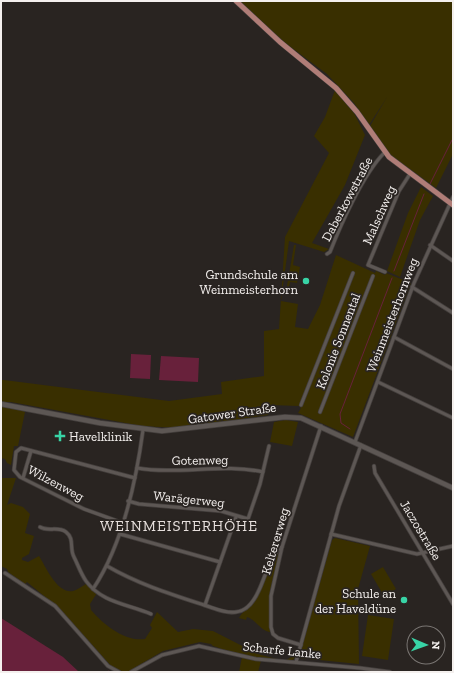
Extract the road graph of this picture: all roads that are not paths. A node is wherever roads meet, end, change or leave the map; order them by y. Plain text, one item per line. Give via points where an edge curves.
1 (236, 1) edge
2 (384, 152) junction
3 (410, 174) junction
4 (453, 197) edge
5 (452, 203) edge
6 (430, 245) junction
7 (327, 254) dead end
8 (453, 262) edge
9 (386, 272) dead end
10 (352, 273) dead end
11 (373, 276) dead end
12 (412, 287) junction
13 (453, 313) edge
14 (394, 338) junction
15 (453, 369) edge
16 (378, 382) junction
17 (1, 404) edge
18 (301, 405) dead end
19 (320, 412) dead end
20 (453, 418) edge
21 (320, 426) junction
22 (143, 430) junction
23 (355, 442) junction
24 (360, 445) junction
25 (269, 446) dead end
26 (31, 451) junction
27 (374, 466) dead end
28 (137, 468) junction
29 (263, 472) junction
30 (23, 478) junction
31 (135, 478) junction
32 (453, 488) edge
33 (128, 501) junction
34 (236, 517) junction
35 (123, 523) junction
36 (40, 527) dead end
37 (120, 534) junction
38 (331, 534) junction
39 (453, 546) edge
40 (282, 547) junction
41 (423, 553) junction
42 (220, 562) junction
43 (107, 566) junction
44 (5, 573) dead end
45 (93, 589) junction
46 (453, 604) edge
47 (205, 605) junction
48 (151, 614) dead end
49 (301, 645) junction
50 (296, 662) junction
51 (119, 672) edge
52 (131, 672) edge
53 (390, 672) edge

1 - 2 main road via 280,42 336,88
2 - 3 main road
2 - 7 street, Daberkowstraße via 364,183
3 - 5 main road
3 - 9 street, Malschweg via 399,190 368,265
4 - 5 street, Weinmeisterhornweg
5 - 6 street, Weinmeisterhornweg
6 - 8 street
6 - 12 street, Weinmeisterhornweg
10 - 18 street, Kolonie Sonnental
11 - 19 street, Kolonie Sonnental
12 - 13 street
12 - 14 street, Weinmeisterhornweg
14 - 15 street
14 - 16 street, Weinmeisterhornweg
16 - 20 street
16 - 23 street, Weinmeisterhornweg
17 - 22 main road, Gatower Straße
21 - 22 main road, Gatower Straße via 301,418 285,417 170,432
21 - 23 main road, Gatower Straße
21 - 40 street, Keltererweg
22 - 28 street
23 - 24 main road, Gatower Straße
24 - 32 main road, Gatower Straße
24 - 38 street
25 - 29 street
26 - 30 street
26 - 30 street, Wilzenweg via 21,448 16,452 14,470
26 - 31 street
27 - 41 street, Jaczostraße via 375,473
28 - 29 street, Gotenweg
28 - 31 street
29 - 34 street, Warägerweg via 250,517 247,520
30 - 35 street, Wilzenweg via 99,516
31 - 33 street
33 - 34 street, Warägerweg via 221,511
33 - 35 street
34 - 42 street
35 - 37 street
36 - 45 street via 63,530 69,535 72,541 72,554 84,579
37 - 42 street
37 - 43 street
38 - 41 street
38 - 49 street
39 - 41 street
40 - 47 street via 271,562 260,589 248,607 237,612
40 - 49 street, Keltererweg via 272,590 271,630 276,637
41 - 46 street, Jaczostraße
42 - 47 street
43 - 45 street
43 - 47 street via 136,582
44 - 51 street via 55,606 108,666
45 - 48 street via 118,604
49 - 50 street
50 - 52 street, Scharfe Lanke via 256,659 195,646 162,655
50 - 53 street, Scharfe Lanke

